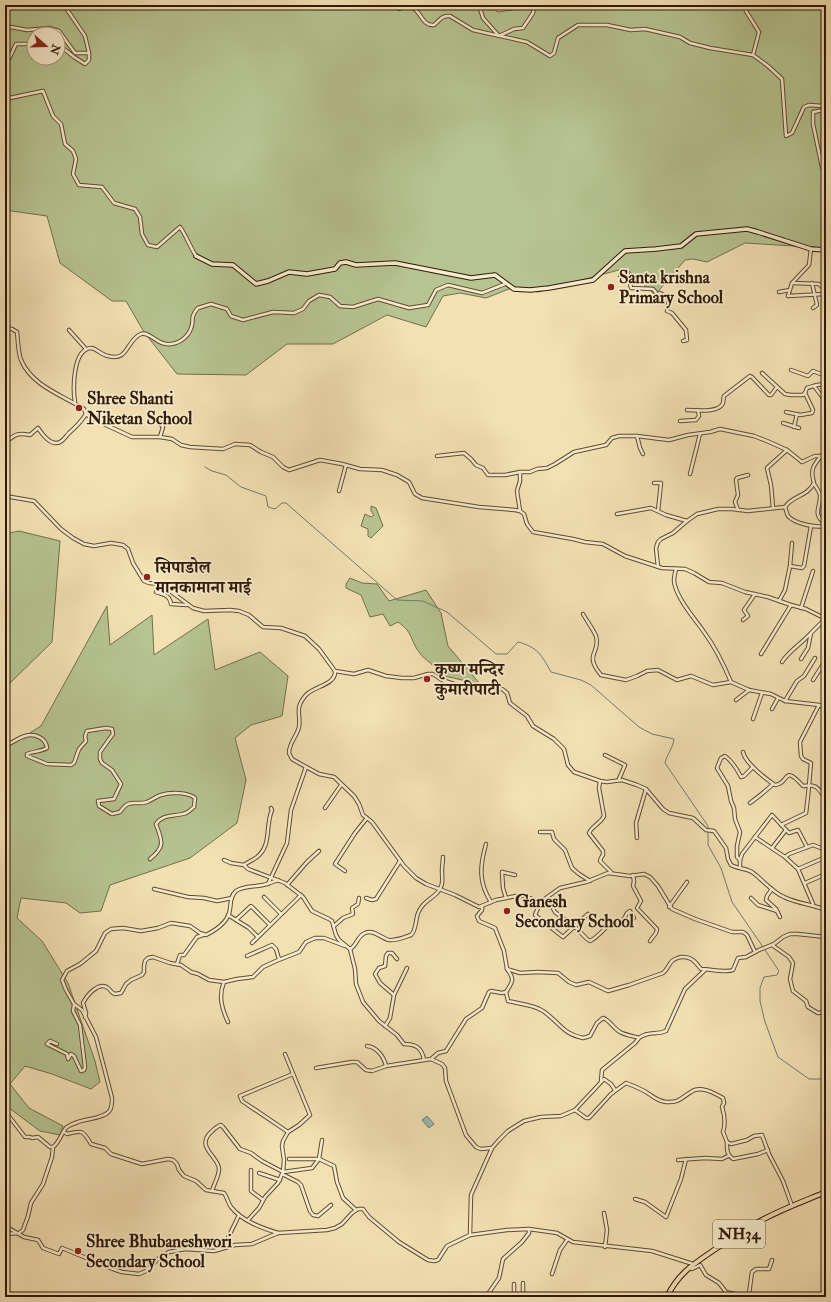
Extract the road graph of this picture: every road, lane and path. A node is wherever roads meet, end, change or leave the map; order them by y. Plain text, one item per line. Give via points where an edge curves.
1 (64, 5) edge
2 (397, 5) edge
3 (479, 5) edge
4 (534, 5) edge
5 (744, 5) edge
6 (5, 26) edge
7 (499, 36) junction
8 (26, 44) edge
9 (66, 50) edge
10 (89, 53) junction
11 (753, 55) junction
12 (5, 63) edge
13 (5, 100) edge
14 (826, 172) edge
15 (811, 249) junction
16 (826, 250) edge
17 (196, 256) joint
18 (620, 276) dead end
19 (792, 283) junction
20 (812, 283) junction
21 (506, 284) junction
22 (790, 290) junction
23 (826, 291) edge
24 (779, 292) dead end
25 (814, 294) junction
26 (813, 308) dead end
27 (5, 328) edge
28 (69, 330) dead end
29 (683, 341) dead end
30 (86, 349) junction
31 (791, 370) dead end
32 (762, 373) dead end
33 (826, 376) edge
34 (826, 385) edge
35 (814, 386) junction
36 (777, 387) junction
37 (805, 393) junction
38 (826, 402) edge
39 (76, 404) junction
40 (687, 410) dead end
41 (698, 410) junction
42 (786, 412) dead end
43 (86, 414) junction
44 (797, 414) junction
45 (156, 419) dead end
46 (680, 421) dead end
47 (783, 423) dead end
48 (794, 427) junction
49 (799, 428) dead end
50 (700, 434) junction
51 (160, 436) junction
52 (637, 436) junction
53 (5, 443) edge
54 (787, 450) junction
55 (643, 454) dead end
56 (822, 455) junction
57 (437, 456) dead end
58 (826, 456) edge
59 (346, 465) junction
60 (520, 472) junction
61 (690, 474) dead end
62 (748, 475) dead end
63 (654, 483) dead end
64 (814, 483) junction
65 (339, 491) dead end
66 (5, 496) edge
67 (785, 507) junction
68 (773, 508) junction
69 (738, 510) junction
70 (520, 511) junction
71 (658, 511) junction
72 (617, 514) dead end
73 (687, 521) junction
74 (826, 525) edge
75 (811, 526) junction
76 (792, 543) dead end
77 (790, 566) junction
78 (658, 567) junction
79 (676, 569) junction
80 (813, 571) dead end
81 (156, 592) dead end
82 (756, 594) junction
83 (779, 601) junction
84 (188, 605) junction
85 (791, 605) junction
86 (801, 608) junction
87 (583, 614) dead end
88 (826, 619) edge
89 (743, 620) dead end
90 (811, 633) junction
91 (761, 654) dead end
92 (815, 658) dead end
93 (801, 659) dead end
94 (782, 662) dead end
95 (826, 666) edge
96 (336, 671) junction
97 (812, 680) dead end
98 (731, 682) junction
99 (749, 690) junction
100 (762, 693) junction
101 (778, 698) junction
102 (736, 700) dead end
103 (785, 701) junction
104 (819, 705) junction
105 (826, 708) edge
106 (772, 709) dead end
107 (754, 719) dead end
108 (5, 746) edge
109 (743, 752) dead end
110 (605, 755) dead end
111 (753, 766) junction
112 (306, 767) junction
113 (619, 780) junction
114 (600, 782) junction
115 (773, 784) junction
116 (342, 785) junction
117 (809, 785) junction
118 (646, 789) junction
119 (826, 799) edge
120 (750, 803) dead end
121 (271, 808) dead end
122 (325, 808) dead end
123 (367, 818) junction
124 (782, 825) junction
125 (786, 830) junction
126 (540, 832) dead end
127 (756, 837) junction
128 (637, 838) dead end
129 (486, 844) dead end
130 (807, 847) junction
131 (772, 848) junction
132 (319, 850) dead end
133 (826, 850) edge
134 (443, 857) dead end
135 (785, 857) junction
136 (826, 857) edge
137 (150, 859) dead end
138 (224, 860) dead end
139 (740, 860) junction
140 (400, 862) junction
141 (244, 865) junction
142 (740, 867) junction
143 (798, 869) junction
144 (345, 871) dead end
145 (611, 872) junction
146 (826, 874) edge
147 (515, 875) dead end
148 (633, 875) junction
149 (271, 878) junction
150 (278, 880) junction
151 (590, 880) junction
152 (687, 882) dead end
153 (804, 882) junction
154 (268, 884) junction
155 (287, 885) junction
156 (154, 889) dead end
157 (440, 889) junction
158 (772, 889) junction
159 (301, 895) junction
160 (264, 897) dead end
161 (232, 898) junction
162 (359, 898) dead end
163 (366, 898) dead end
164 (506, 898) junction
165 (547, 898) junction
166 (751, 898) dead end
167 (541, 901) junction
168 (491, 902) junction
169 (813, 905) junction
170 (482, 906) junction
171 (669, 907) junction
172 (826, 910) edge
173 (777, 911) junction
174 (281, 914) junction
175 (588, 914) dead end
176 (228, 915) junction
177 (780, 917) dead end
178 (634, 918) dead end
179 (236, 920) junction
180 (270, 925) junction
181 (334, 926) junction
182 (575, 927) junction
183 (203, 935) junction
184 (258, 937) junction
185 (826, 938) edge
186 (650, 941) dead end
187 (252, 943) dead end
188 (772, 945) junction
189 (345, 947) junction
190 (350, 949) junction
191 (755, 952) junction
192 (247, 956) dead end
193 (279, 959) junction
194 (397, 959) dead end
195 (177, 964) junction
196 (407, 968) dead end
197 (507, 969) junction
198 (706, 969) junction
199 (224, 982) junction
200 (506, 992) junction
201 (394, 995) junction
202 (74, 1004) junction
203 (826, 1012) edge
204 (85, 1017) junction
205 (228, 1022) dead end
206 (385, 1026) junction
207 (639, 1038) junction
208 (57, 1044) dead end
209 (367, 1046) dead end
210 (285, 1054) dead end
211 (431, 1059) junction
212 (424, 1060) junction
213 (386, 1066) junction
214 (316, 1068) dead end
215 (293, 1074) junction
216 (601, 1082) junction
217 (615, 1090) junction
218 (574, 1110) junction
219 (5, 1111) edge
220 (64, 1132) junction
221 (288, 1132) junction
222 (322, 1140) dead end
223 (727, 1142) junction
224 (53, 1147) junction
225 (492, 1148) junction
226 (768, 1150) junction
227 (729, 1156) junction
228 (289, 1159) dead end
229 (319, 1159) junction
230 (686, 1159) junction
231 (678, 1160) dead end
232 (251, 1170) dead end
233 (259, 1173) dead end
234 (283, 1173) junction
235 (280, 1180) junction
236 (212, 1191) junction
237 (826, 1192) edge
238 (635, 1199) dead end
239 (263, 1200) junction
240 (331, 1205) dead end
241 (792, 1206) junction
242 (356, 1210) junction
243 (604, 1213) dead end
244 (239, 1215) junction
245 (248, 1220) junction
246 (5, 1226) edge
247 (826, 1228) edge
248 (529, 1229) junction
249 (19, 1233) junction
250 (278, 1233) junction
251 (5, 1234) edge
252 (826, 1234) edge
253 (470, 1235) junction
254 (228, 1238) dead end
255 (566, 1240) junction
256 (605, 1247) junction
257 (772, 1260) dead end
258 (693, 1264) junction
259 (689, 1267) junction
260 (552, 1274) dead end
261 (523, 1283) dead end
262 (514, 1284) dead end
263 (726, 1292) junction
264 (486, 1297) edge
265 (514, 1297) edge
266 (523, 1297) edge
267 (667, 1297) edge
268 (725, 1297) edge

1 - 10 street via 85,36
2 - 7 street via 399,9 407,6 414,8 429,25 434,25 441,17 450,16 473,30
3 - 7 street via 483,18
4 - 7 street via 533,12 523,28
5 - 11 street via 759,32
6 - 10 street via 27,30 49,28 59,31 75,53
7 - 11 street via 527,42 550,56 554,53 558,38 578,25 607,25 631,30 645,29 680,37 690,43 710,48
8 - 12 street via 16,44
9 - 10 street via 85,64 89,60
11 - 14 street via 782,79 786,136 792,133 804,107 809,104 823,106 824,110 813,112 813,124 822,167
13 - 17 street via 43,91 53,116 61,124 65,144 73,151 76,160 74,174 79,185 102,187 114,203 134,209 140,217 142,234 148,245 157,247 180,227
15 - 16 main road
15 - 19 street via 809,265
15 - 21 main road via 747,229 696,234 681,246 625,251 592,280 530,290 514,289
17 - 21 main road via 212,264 233,265 256,284 289,272 307,274 334,269 340,263 346,262 356,265 395,263 471,278 495,275
18 - 29 street via 624,270 628,274 631,288 653,289 658,295 669,299 667,310 686,330 687,340
19 - 20 street
19 - 22 street
20 - 23 street via 819,284
20 - 25 street
21 - 30 street via 482,293 448,286 436,290 428,305 409,308 378,299 353,307 340,306 330,297 318,295 303,309 294,313 273,312 243,320 231,316 227,309 211,304 198,308 192,317 190,332 178,342 163,344 146,334 140,334 120,356 110,357 92,348
22 - 24 street
22 - 25 street via 788,296
23 - 25 street via 824,294
25 - 26 street via 817,305
27 - 39 street via 17,332 21,358 28,372 47,388
28 - 30 street
30 - 39 street via 75,366
31 - 33 street via 808,376 813,371
32 - 36 street
34 - 35 street
35 - 37 street via 807,388
35 - 38 street
36 - 37 street via 785,394
36 - 41 street via 769,395 750,376 723,397 721,406 713,410
37 - 44 street via 813,411 809,414
39 - 43 street via 84,409
40 - 41 street
41 - 46 street via 696,420
42 - 44 street
43 - 51 street via 132,437
43 - 53 street via 62,442 52,442 38,428 30,435 15,435
44 - 48 street
45 - 51 street via 163,427
47 - 48 street
48 - 49 street
50 - 52 street via 669,440
50 - 54 street via 720,429 727,430 754,436
50 - 61 street
51 - 59 street via 198,449 223,449 235,444 250,445 273,457 289,470 320,460
52 - 55 street
52 - 60 street via 612,438 606,445 574,452 547,468
54 - 56 street via 802,462
54 - 68 street via 767,468
56 - 58 street
56 - 64 street via 812,470
57 - 60 street via 464,453 488,475
59 - 65 street
59 - 70 street via 360,470 377,469 391,472 409,482 418,496 428,500
60 - 70 street via 517,491
62 - 69 street via 736,480 738,495 735,502
63 - 71 street via 661,483
64 - 67 street via 811,489 792,499
64 - 74 street via 820,496 818,515
66 - 84 street via 34,501 61,529 84,544 123,545 128,549 144,581 159,584
67 - 68 street
67 - 75 street via 789,517 795,522
68 - 69 street
69 - 73 street via 724,508 704,512
70 - 78 street via 533,532 603,544 620,555
71 - 72 street via 651,508
71 - 73 street
73 - 78 street via 658,542
74 - 75 street via 820,528
75 - 77 street via 804,566
76 - 77 street
77 - 83 street via 785,590
78 - 79 street
79 - 82 street via 685,569 710,582 722,583
79 - 98 street via 674,580 680,597 712,645
80 - 86 street
81 - 84 street via 167,596 172,604
82 - 83 street
82 - 89 street via 744,610 748,615
83 - 85 street
84 - 96 street via 204,612 239,611 249,615 263,627 281,628 301,634 319,649
85 - 86 street
85 - 91 street
86 - 88 street
87 - 98 street via 596,637 596,647 592,656 594,666 601,675 626,680 647,671 658,670 677,680 691,676 713,686
88 - 90 street
90 - 93 street via 808,648
90 - 94 street
92 - 103 street
95 - 97 street via 822,666
96 - 112 street via 326,684 309,692 298,707 299,727 290,744 289,753 295,761
96 - 114 street via 354,674 368,670 408,679 433,674 457,685 491,686 502,689 507,693 510,703 527,716 533,726 554,739 564,749 568,765 574,772
98 - 99 street
99 - 100 street
99 - 102 street
100 - 101 street
100 - 107 street
101 - 103 street
101 - 106 street
103 - 104 street
104 - 105 street
104 - 117 street via 800,742 803,759 811,763
108 - 137 street via 33,735 42,738 47,748 41,752 27,754 28,756 47,764 71,765 86,741 84,736 87,731 112,729 113,734 100,752 100,759 122,784 114,799 98,801 100,806 112,814 120,812 124,806 135,802 146,803 162,795 184,793 195,798 194,807 187,813 168,815 159,819 156,824 162,841 160,851
109 - 111 street via 744,757
110 - 113 street via 625,765
111 - 115 street
111 - 139 street via 741,777 725,756 717,768 728,786 734,808 734,819 740,832 737,850 737,857
112 - 116 street via 334,777
112 - 149 street via 291,810 287,843
113 - 114 street
113 - 118 street
114 - 145 street via 604,816 589,833 603,851 600,861
115 - 117 street via 779,784 789,775 803,786
115 - 120 street
116 - 122 street
116 - 123 street via 354,796 361,813
117 - 119 street via 816,787
117 - 124 street via 806,813
118 - 128 street via 636,823
118 - 142 street via 669,813 692,818 715,832 731,864
121 - 141 street via 268,839 263,851 257,858
123 - 140 street
123 - 144 street via 335,864
124 - 125 street
124 - 127 street via 772,815
125 - 130 street via 791,833 798,830
125 - 131 street
126 - 151 street via 552,832 554,839 565,850 572,868
127 - 131 street
127 - 139 street
129 - 168 street via 481,860 481,881
130 - 133 street via 816,845
130 - 135 street
131 - 135 street
132 - 155 street
134 - 157 street via 443,880
135 - 143 street
136 - 143 street
138 - 141 street
139 - 142 street
140 - 157 street via 416,878
140 - 163 street via 376,899
141 - 149 street
142 - 158 street via 750,871
143 - 153 street
145 - 148 street
145 - 151 street
146 - 153 street
147 - 164 street via 502,872
148 - 171 street via 644,874 650,878 662,890
148 - 186 street via 633,886 641,901 637,908 657,929
149 - 150 street
149 - 154 street
150 - 154 street
150 - 155 street
151 - 165 street via 564,886
152 - 171 street
153 - 169 street
154 - 161 street via 243,888 236,891
155 - 159 street
156 - 161 street via 217,901
157 - 170 street via 474,905
157 - 190 street via 419,910 411,935 391,940 366,932
158 - 169 street via 796,902
158 - 173 street via 766,900
159 - 174 street
159 - 181 street via 312,911 329,919
160 - 174 street
161 - 176 street
162 - 181 street via 358,904 352,908 353,914
164 - 167 street via 520,896
164 - 168 street
165 - 167 street
165 - 182 street via 555,912
166 - 173 street via 758,905
167 - 182 street via 535,915 561,936 564,937
168 - 170 street
169 - 172 street
170 - 197 street via 477,916 479,921 495,928 504,951
171 - 191 street via 735,933 743,932
173 - 177 street
174 - 180 street
175 - 182 street
176 - 179 street
176 - 183 street via 214,932
178 - 182 street via 630,911 624,919 613,921 590,941
179 - 180 street via 251,906
179 - 184 street
180 - 184 street
181 - 189 street via 336,935
183 - 195 street via 197,937 184,955 179,956
183 - 202 street via 190,926 171,923 141,931 111,929 105,933 96,951 67,971 62,980
184 - 187 street
185 - 188 street via 790,934
188 - 191 street
188 - 203 street via 793,963 790,980 793,991 806,1001 808,1007 818,1013
189 - 190 street
189 - 193 street via 324,938 315,938 306,942 297,954
190 - 206 street via 356,984 363,1002
191 - 198 street via 738,958 732,970 728,972
192 - 193 street via 272,945
193 - 199 street via 263,967 253,977
194 - 201 street via 392,953 388,953 384,966 375,974 380,983
195 - 199 street via 209,980
195 - 204 street via 148,958 142,975 131,980 121,993 115,994 99,986 83,1002
196 - 201 street
197 - 198 street via 520,973 558,973 576,985 588,982 608,991 663,973 674,959 679,957 691,958 701,969
197 - 200 street via 513,978
198 - 207 street via 685,989 666,1031 660,1034 646,1033
199 - 205 street via 221,997
200 - 207 street via 508,1001 542,1010 566,1032 576,1037 590,1036 603,1018 621,1033
200 - 211 street via 489,992 482,1008 466,1018 446,1051
201 - 206 street via 390,1018
202 - 204 street via 82,1010
202 - 208 street via 73,1011 80,1026 84,1070 81,1071 74,1056 71,1054 68,1059 67,1054 47,1044 50,1041
204 - 220 street via 96,1037 103,1058 112,1104 108,1113 77,1122 65,1128
206 - 212 street via 398,1035 404,1044 412,1044 422,1051
207 - 216 street via 602,1070
209 - 213 street via 379,1052
210 - 215 street
211 - 212 street
211 - 225 street via 445,1068 446,1080 466,1135 476,1147
212 - 213 street
213 - 214 street via 373,1071 352,1062
215 - 221 street via 310,1114
215 - 221 street via 240,1096 242,1101
216 - 217 street via 604,1079
216 - 218 street
217 - 218 street via 589,1118
217 - 223 street via 626,1083 650,1094 658,1101 666,1102 676,1102 698,1089 720,1096 724,1103 722,1107 726,1126 723,1132
218 - 225 street via 561,1116 524,1121 508,1131
219 - 224 street via 25,1137 38,1137
220 - 224 street
220 - 236 street via 82,1132 91,1144 105,1148 111,1154 142,1164 173,1160 184,1176
221 - 234 street via 282,1146
222 - 229 street
223 - 226 street via 731,1144 762,1135
223 - 227 street
224 - 249 street via 43,1184 31,1203 23,1230
225 - 253 street via 471,1195
226 - 227 street via 733,1159
226 - 241 street
227 - 230 street via 722,1159
228 - 229 street
229 - 234 street via 310,1169
229 - 242 street via 335,1167 343,1198
230 - 231 street
230 - 238 street via 666,1217 645,1202
232 - 239 street via 251,1191
233 - 235 street
234 - 235 street
234 - 236 street via 240,1149 221,1125 208,1136 206,1145 219,1169
234 - 240 street via 301,1185 313,1215 318,1216
235 - 239 street
236 - 244 street via 224,1193
237 - 241 highway, NH34
239 - 245 street
241 - 258 highway, NH34 via 754,1224
242 - 250 street via 335,1228
242 - 253 street via 363,1209 399,1242 428,1260 438,1260 447,1246
243 - 256 street via 607,1230
244 - 245 street
244 - 254 street
245 - 250 street via 258,1227
246 - 249 street
247 - 252 street
248 - 253 street
248 - 255 street via 557,1233
248 - 264 street via 522,1242 503,1259 499,1278
249 - 250 street via 24,1237 38,1240 43,1248 59,1254 62,1248 112,1269 139,1274 146,1272 168,1252 186,1249 214,1250 252,1244
249 - 251 street
255 - 256 street
255 - 260 street
256 - 258 street via 652,1251
257 - 263 street via 769,1269 756,1269 752,1272 749,1294
258 - 259 highway, NH34
259 - 263 street via 692,1269 700,1265 706,1275 719,1283
259 - 267 highway, NH34
261 - 266 street
262 - 265 street
263 - 268 street

